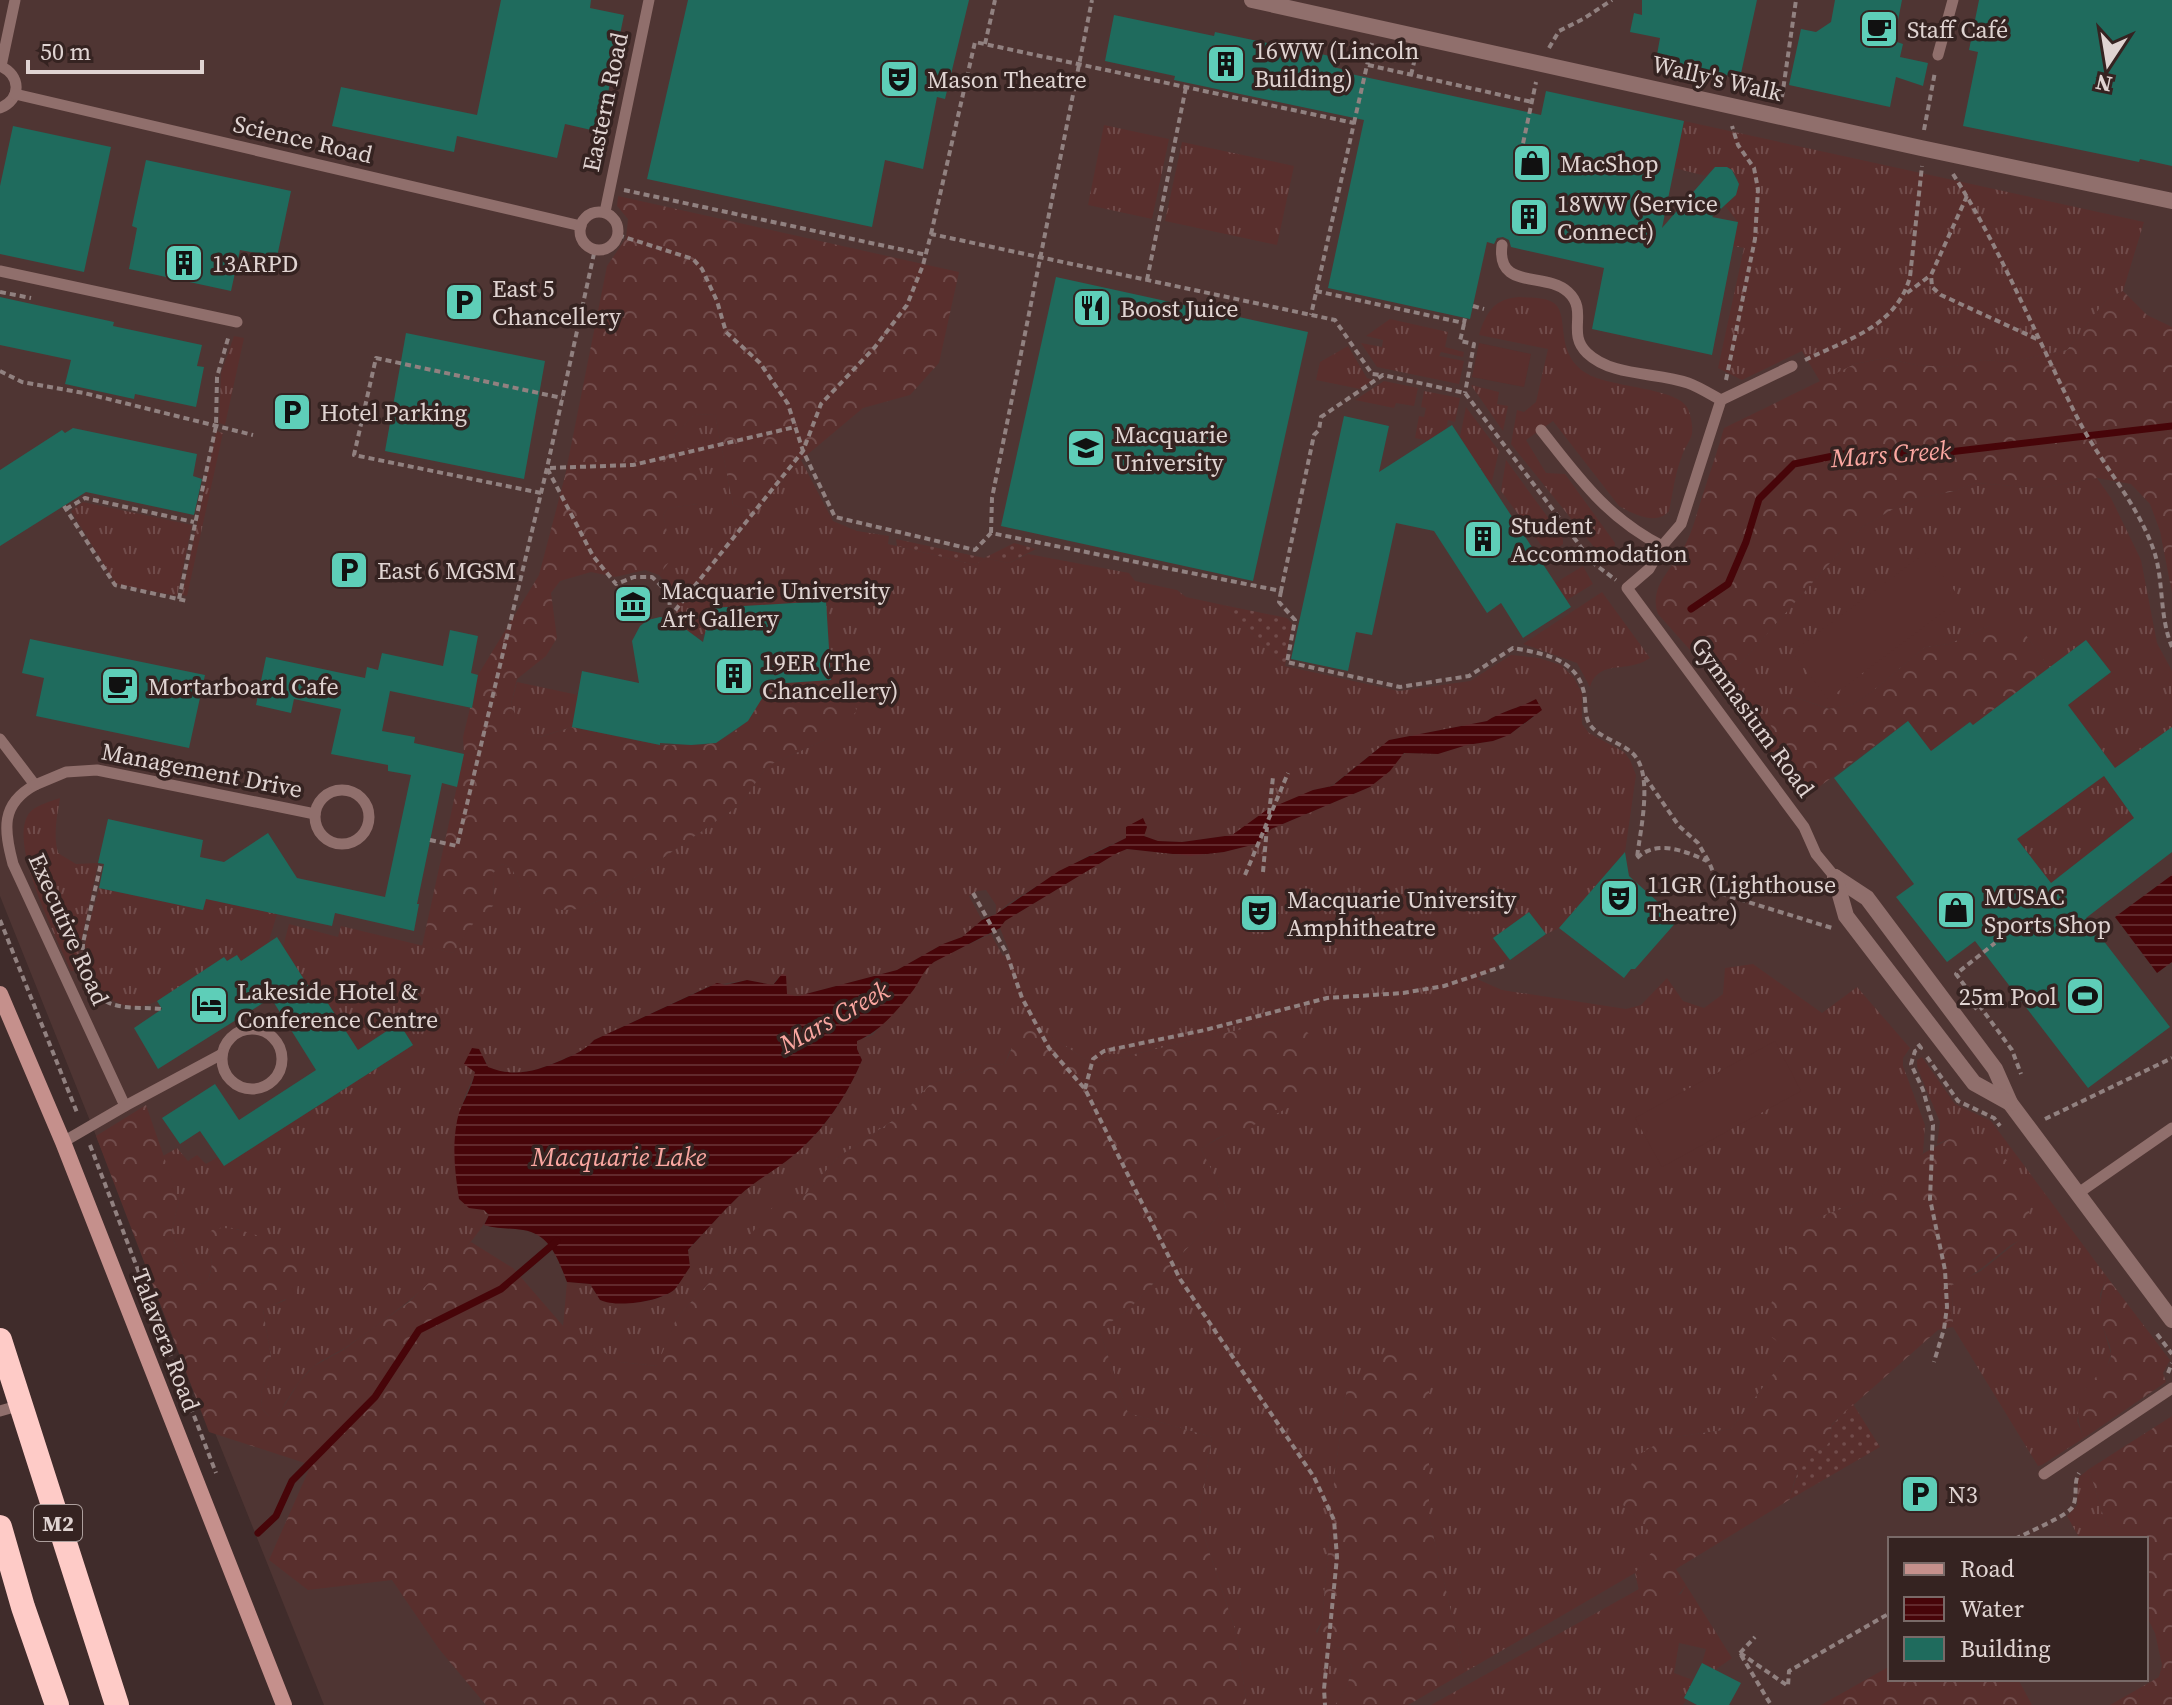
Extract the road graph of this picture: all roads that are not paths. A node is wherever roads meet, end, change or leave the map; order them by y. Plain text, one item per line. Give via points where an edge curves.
1 (15, 0) edge
2 (649, 0) edge
3 (1252, 0) edge
4 (1953, 0) edge
5 (1938, 55) dead end
6 (1, 66) edge
7 (15, 94) junction
8 (0, 108) edge
9 (2172, 201) edge
10 (605, 212) junction
11 (581, 226) junction
12 (1502, 245) dead end
13 (0, 271) edge
14 (234, 321) road end
15 (1792, 366) road end
16 (1721, 400) junction
17 (1541, 430) dead end
18 (1662, 546) junction
19 (0, 739) edge
20 (35, 785) junction
21 (315, 814) junction
22 (1835, 877) junction
23 (0, 994) edge
24 (222, 1054) junction
25 (2010, 1103) junction
26 (125, 1106) junction
27 (2172, 1128) edge
28 (63, 1142) junction
29 (2077, 1194) junction
30 (2172, 1320) edge
31 (0, 1340) edge
32 (2172, 1388) edge
33 (10, 1408) edge
34 (2044, 1474) dead end
35 (0, 1527) edge
36 (57, 1705) edge
37 (117, 1705) edge
38 (284, 1705) edge

1 - 6 lane
2 - 10 lane, Eastern Road
3 - 9 street, Wally's Walk
4 - 5 lane
6 - 7 lane via 16,80
7 - 8 lane
7 - 11 lane, Science Road
10 - 11 lane via 588,216
10 - 11 lane via 614,219 618,235 612,245 595,249 582,237
12 - 16 lane via 1501,258 1516,278 1546,280 1578,304 1576,333 1588,354 1600,362 1688,383
13 - 14 lane
15 - 16 lane
16 - 18 lane via 1681,524
17 - 18 lane via 1611,513
18 - 22 lane, Gymnasium Road via 1649,569 1627,588 1798,818
19 - 20 lane
20 - 21 lane, Management Drive via 66,772 97,770
20 - 26 lane, Executive Road via 13,802 9,816 13,864
21 - 21 lane, Management Drive via 323,797 340,790 357,794 369,818 355,841 335,844 320,833
22 - 25 street, Gymnasium Road via 1867,898 1995,1069
22 - 25 street, Gymnasium Road via 1846,916 1974,1083
23 - 28 street, Talavera Road
24 - 24 lane via 232,1036 251,1029 271,1036 282,1063 274,1080 247,1088 225,1073
24 - 26 lane
25 - 29 street, Gymnasium Road
26 - 28 lane
27 - 29 lane
28 - 38 street, Talavera Road
29 - 30 street, Gymnasium Road
31 - 33 highway, M2
32 - 34 lane
33 - 37 highway, M2
35 - 36 highway, M2

